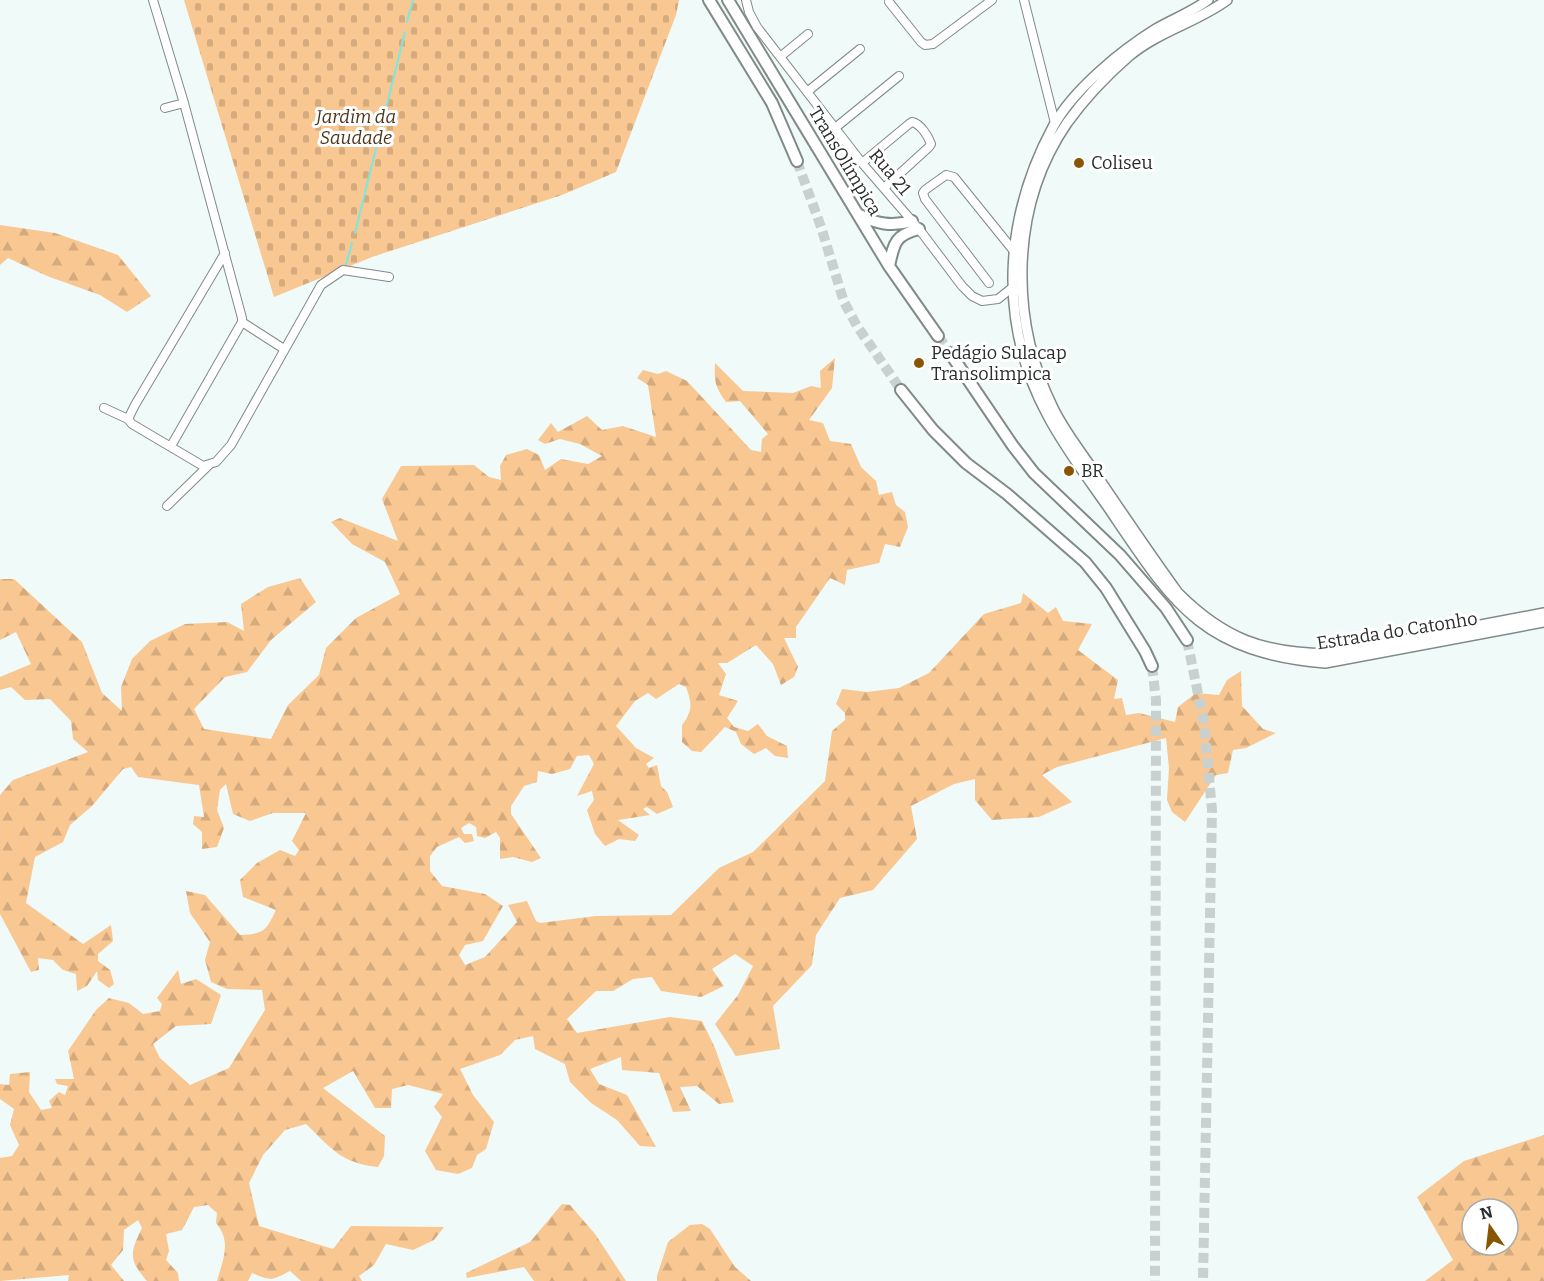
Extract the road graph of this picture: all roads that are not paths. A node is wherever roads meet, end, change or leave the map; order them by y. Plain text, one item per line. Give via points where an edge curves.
1 (153, 0) edge
2 (710, 0) edge
3 (729, 0) edge
4 (746, 0) edge
5 (992, 0) edge
6 (1024, 0) edge
7 (1227, 0) edge
8 (889, 2) dead end
9 (1204, 2) edge
10 (808, 34) dead end
11 (860, 49) dead end
12 (780, 57) junction
13 (899, 76) dead end
14 (807, 92) junction
15 (183, 103) junction
16 (165, 108) dead end
17 (1055, 123) junction
18 (835, 128) junction
19 (797, 160) tunnel mouth
20 (862, 163) junction
21 (884, 188) junction
22 (858, 213) junction
23 (916, 225) junction
24 (1013, 250) junction
25 (225, 253) junction
26 (889, 266) junction
27 (389, 277) dead end
28 (989, 283) dead end
29 (1013, 287) junction
30 (242, 322) junction
31 (938, 336) tunnel mouth
32 (284, 349) junction
33 (950, 353) tunnel mouth
34 (901, 390) tunnel mouth
35 (104, 408) dead end
36 (128, 419) junction
37 (171, 446) junction
38 (209, 465) junction
39 (167, 506) dead end
40 (1544, 613) edge
41 (1544, 622) edge
42 (1187, 640) tunnel mouth
43 (1152, 666) tunnel mouth

1 - 15 street
2 - 19 highway, TransOlímpica via 772,103
3 - 22 highway, TransOlímpica
4 - 12 street, Rua 21 via 757,27
5 - 8 street via 928,45 921,42
6 - 17 street
7 - 40 main road, Estrada do Catonho via 1131,55 1089,95 1051,152 1030,206 1021,288 1038,372 1053,409 1178,592 1197,612 1234,636 1294,653 1328,654
9 - 17 main road, Estrada do Catonho via 1126,49 1094,78
10 - 12 street
11 - 14 street
12 - 14 street, Rua 21
13 - 18 street
14 - 18 street, Rua 21
15 - 16 street
15 - 25 street
17 - 24 main road, Estrada do Catonho via 1022,203
18 - 20 street, Rua 21
20 - 21 street, Rua 21
20 - 21 street via 909,124 918,124 931,144
21 - 23 street, Rua 21
22 - 23 highway via 879,224
22 - 26 highway, TransOlímpica
23 - 26 highway via 897,239
23 - 29 street, Rua 21 via 972,296 982,301 998,299
24 - 28 street via 950,174 925,190 925,199
24 - 29 main road, Estrada do Catonho
25 - 30 street
25 - 36 street
26 - 31 highway, TransOlímpica
27 - 32 street via 355,270 343,270 333,276 321,285
29 - 41 main road, Estrada do Catonho via 1017,336 1031,381 1048,416 1171,596 1210,630 1263,654 1325,663
30 - 32 street
30 - 37 street
32 - 38 street via 231,445
33 - 42 highway via 1034,473 1120,555 1166,608
34 - 43 highway via 966,463 1085,562 1106,588
35 - 36 street
36 - 37 street
37 - 38 street via 198,464
38 - 39 street

